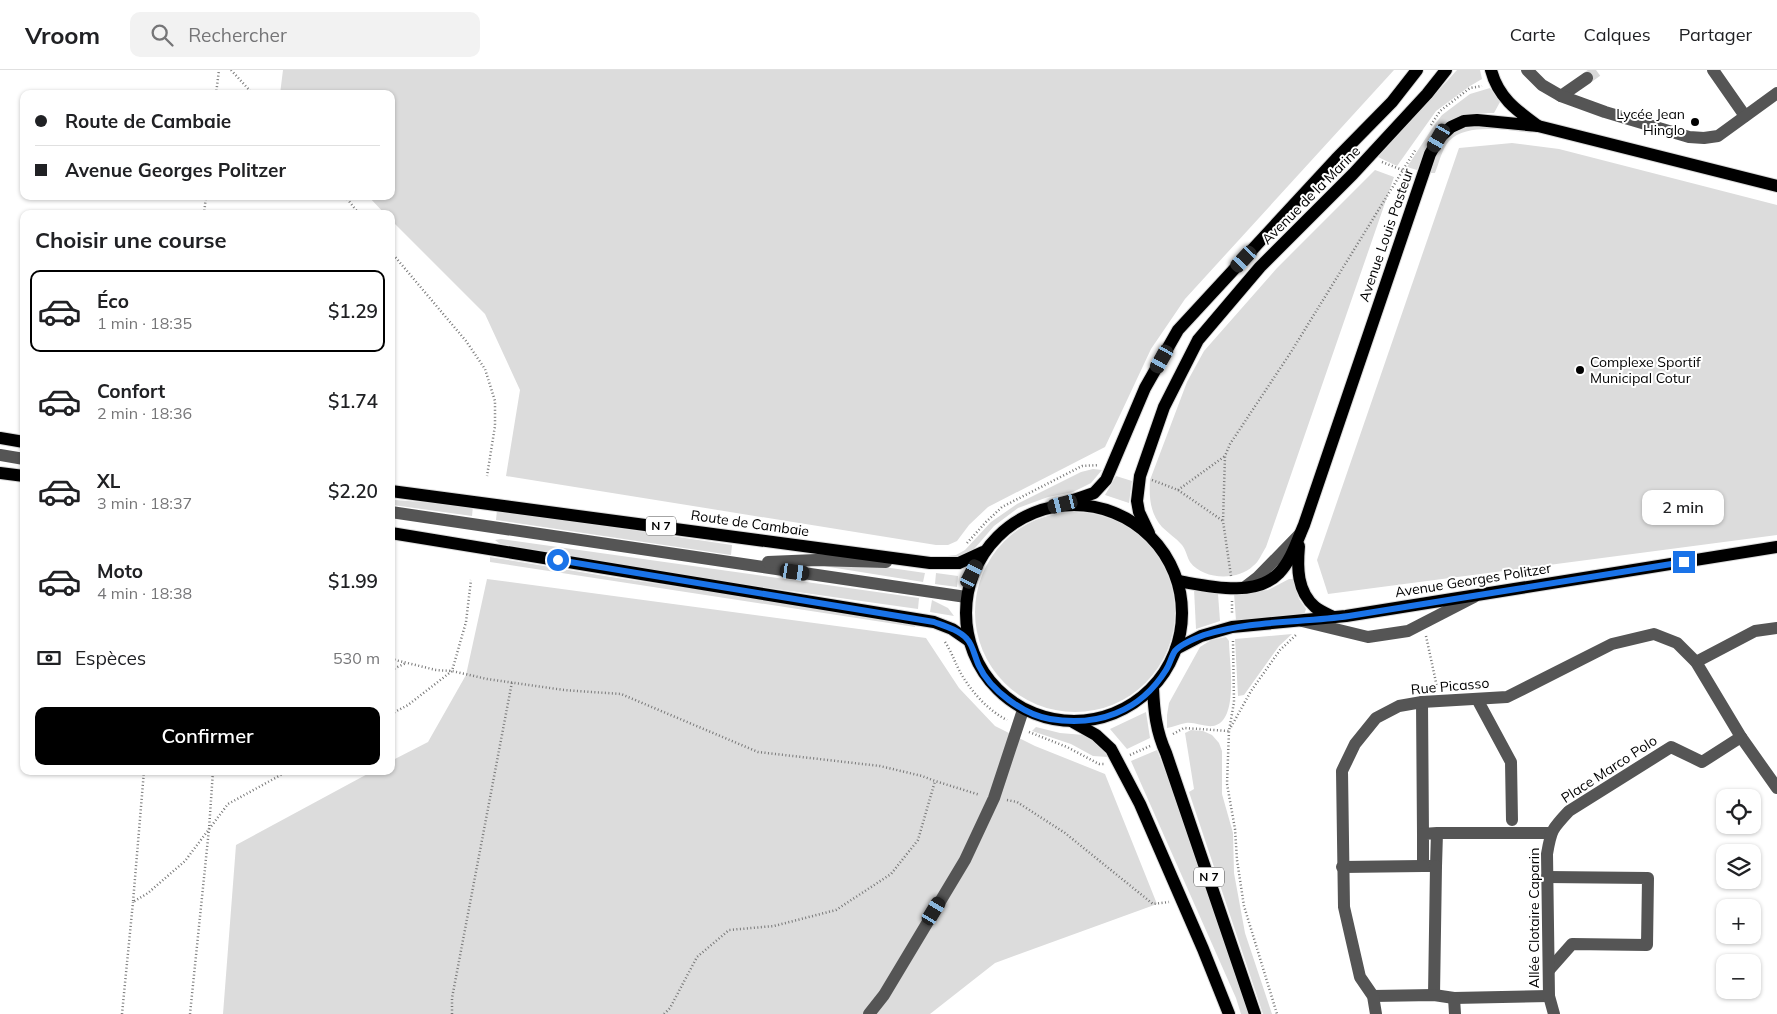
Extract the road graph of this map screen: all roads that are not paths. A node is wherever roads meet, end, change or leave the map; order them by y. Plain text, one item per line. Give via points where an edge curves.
1 (1417, 70) edge
2 (1446, 70) edge
3 (1491, 70) edge
4 (1527, 70) edge
5 (1713, 70) edge
6 (1587, 78) tunnel mouth
7 (1777, 93) edge
8 (1560, 96) junction
9 (1745, 116) junction
10 (1538, 126) junction
11 (1777, 186) edge
12 (0, 438) edge
13 (20, 441) edge
14 (0, 455) edge
15 (20, 458) edge
16 (0, 473) edge
17 (20, 476) edge
18 (395, 492) edge
19 (1063, 504) junction
20 (395, 513) edge
21 (395, 533) edge
22 (1300, 534) junction
23 (1151, 536) junction
24 (1777, 547) edge
25 (983, 552) junction
26 (738, 563) junction
27 (930, 563) junction
28 (1178, 581) junction
29 (1479, 594) junction
30 (966, 597) junction
31 (1333, 618) junction
32 (1300, 621) junction
33 (1777, 628) edge
34 (968, 640) junction
35 (1176, 649) junction
36 (1696, 662) junction
37 (1153, 688) junction
38 (1478, 699) junction
39 (1422, 702) junction
40 (1023, 710) junction
41 (1073, 722) junction
42 (1742, 737) junction
43 (1777, 788) edge
44 (1512, 820) dead end
45 (1437, 833) junction
46 (1550, 833) junction
47 (1423, 834) junction
48 (1422, 866) junction
49 (1436, 866) junction
50 (1342, 867) junction
51 (1548, 877) junction
52 (1549, 970) junction
53 (1434, 995) junction
54 (1373, 996) junction
55 (1549, 996) junction
56 (1454, 998) junction
57 (869, 1014) edge
58 (1229, 1014) edge
59 (1255, 1014) edge
60 (1376, 1014) edge
61 (1455, 1014) edge
62 (1554, 1014) edge

1 - 19 main road, Avenue de la Marine via 1392,102 1178,330 1145,388 1106,480 1094,493
2 - 23 main road, Avenue de la Marine via 1370,157 1260,267 1198,340 1164,407 1140,476 1139,512
3 - 10 main road via 1494,82 1512,108
4 - 8 street
5 - 9 street
6 - 8 street
7 - 9 street
8 - 9 street via 1690,137 1718,136
10 - 11 main road, Avenue Louis Pasteur
10 - 22 main road, Avenue Louis Pasteur via 1464,121 1439,138 1430,154
12 - 13 main road
14 - 15 street
16 - 17 main road
18 - 27 main road, Route de Cambaie / N 7
19 - 23 main road via 1095,506 1125,517
19 - 25 main road via 1032,512 1005,528
20 - 26 street
21 - 34 main road via 934,622
22 - 28 main road, Avenue Louis Pasteur via 1289,559 1270,580 1232,588
22 - 31 main road via 1297,570 1302,589 1315,607
23 - 28 main road via 1167,557
24 - 29 main road, Avenue Georges Politzer
25 - 27 main road, Route de Cambaie via 959,563
25 - 30 main road via 972,574
26 - 27 street via 816,560
26 - 30 street
28 - 35 main road via 1182,627
29 - 31 main road, Avenue Georges Politzer
29 - 32 street via 1408,630 1368,638
30 - 34 main road
31 - 32 main road, Avenue Georges Politzer
32 - 35 main road, Avenue Georges Politzer via 1232,627 1201,636
33 - 36 street via 1754,630
34 - 40 main road via 980,668 998,692
35 - 37 main road via 1167,670
36 - 38 street, Rue Picasso via 1677,642 1654,634 1612,644 1507,697
36 - 42 street, Rue Picasso
37 - 41 main road via 1140,700 1108,717
37 - 59 main road, N 7 via 1154,718 1161,741
38 - 39 street, Rue Picasso
38 - 44 street via 1512,762
39 - 47 street
39 - 50 street, Rue Picasso via 1400,706 1376,718 1355,744 1342,771
40 - 41 main road via 1047,719
40 - 57 street via 994,798 965,860 884,995
41 - 58 main road, N 7 via 1101,740 1118,761 1144,813
42 - 43 street, Rue Picasso
42 - 46 street, Place Marco Polo via 1702,762 1671,747 1569,811
45 - 46 street, Allée Clotaire Caparin
45 - 47 street, Allée Clotaire Caparin
45 - 49 street
46 - 51 street, Allée Clotaire Caparin
47 - 48 street
48 - 49 street
48 - 50 street
49 - 53 street
50 - 54 street, Rue Picasso via 1344,907 1360,977
51 - 52 street, Allée Clotaire Caparin
51 - 52 street via 1648,878 1647,945 1572,944
52 - 55 street, Allée Clotaire Caparin
53 - 54 street
53 - 56 street
54 - 60 street
55 - 56 street
55 - 62 street
56 - 61 street

